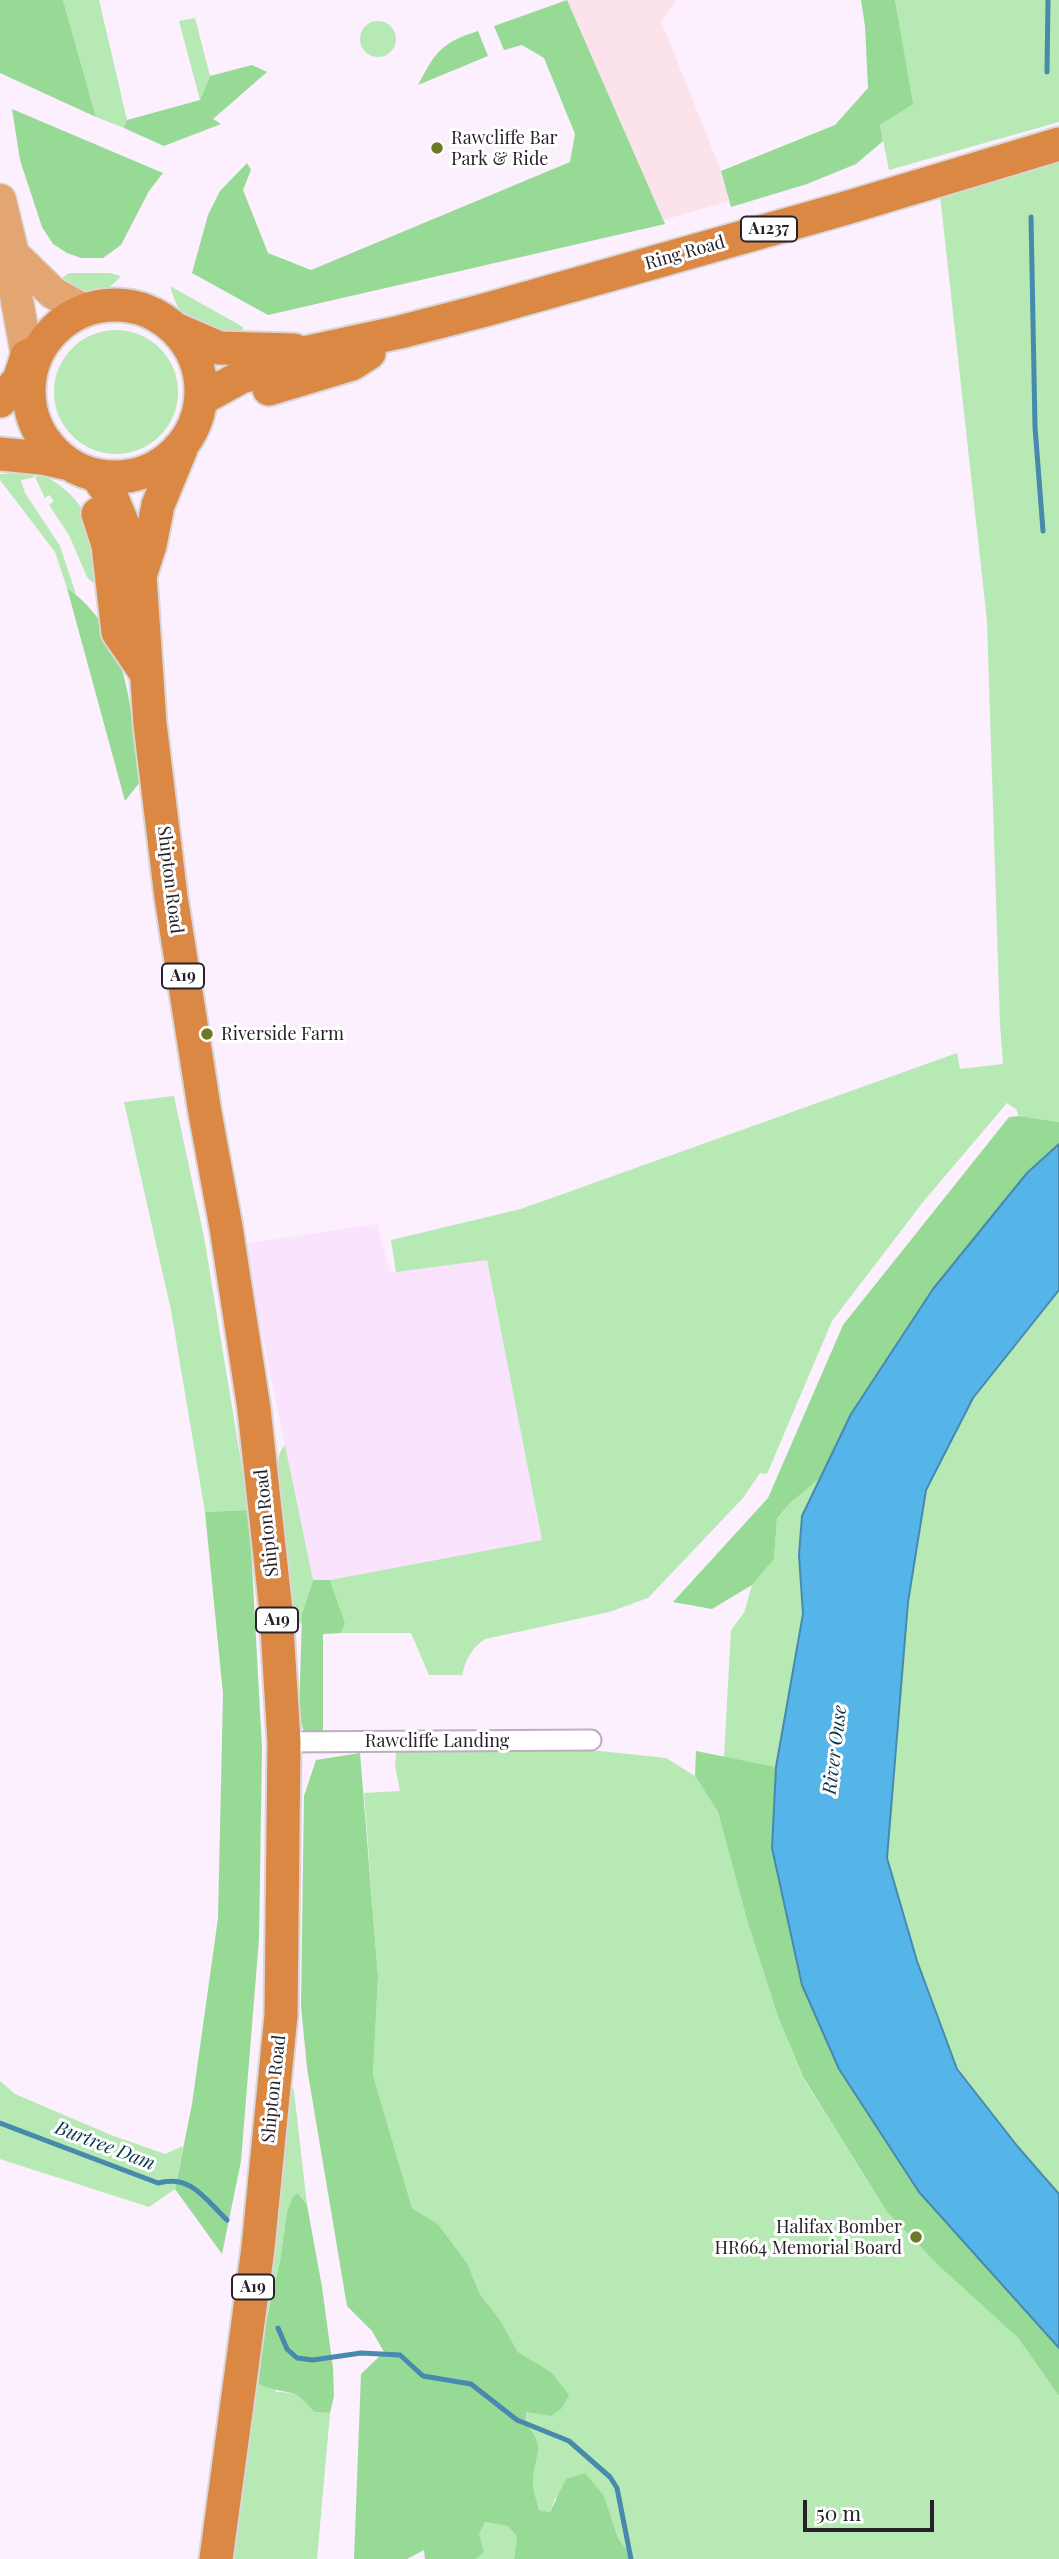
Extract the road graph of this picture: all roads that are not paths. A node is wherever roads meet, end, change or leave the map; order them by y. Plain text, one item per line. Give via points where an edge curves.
1 (1059, 144) edge
2 (0, 200) edge
3 (13, 254) junction
4 (84, 310) junction
5 (175, 330) junction
6 (400, 332) junction
7 (308, 352) junction
8 (22, 383) edge
9 (201, 399) junction
10 (0, 424) edge
11 (183, 444) junction
12 (0, 454) edge
13 (69, 466) junction
14 (170, 475) junction
15 (140, 576) junction
16 (146, 673) junction
17 (591, 1740) dead end
18 (284, 1742) junction
19 (216, 2559) edge

1 - 6 highway, Ring Road / A1237
2 - 3 main road
3 - 4 main road via 53,293
3 - 8 main road
4 - 5 highway via 128,306 146,310
4 - 8 highway via 44,341
5 - 7 highway, Ring Road / A1237 via 219,348
5 - 9 highway via 196,360
6 - 7 highway, Ring Road / A1237
6 - 14 highway via 352,364 257,392 224,408
7 - 9 highway, Ring Road / A1237 via 281,366 241,377
8 - 10 highway via 23,409
8 - 13 highway via 42,437
9 - 11 highway
11 - 13 highway via 170,458 145,472 117,477
11 - 14 highway, Shipton Road / A19
12 - 13 highway
13 - 15 highway, Shipton Road / A19 via 111,496
13 - 16 highway via 62,469 89,496 108,544 118,632
14 - 15 highway, Shipton Road / A19
15 - 16 highway, Shipton Road / A19
16 - 18 highway, Shipton Road / A19 via 171,897 254,1409 276,1611
17 - 18 street, Rawcliffe Landing
18 - 19 highway, Shipton Road / A19 via 281,2015 258,2248

